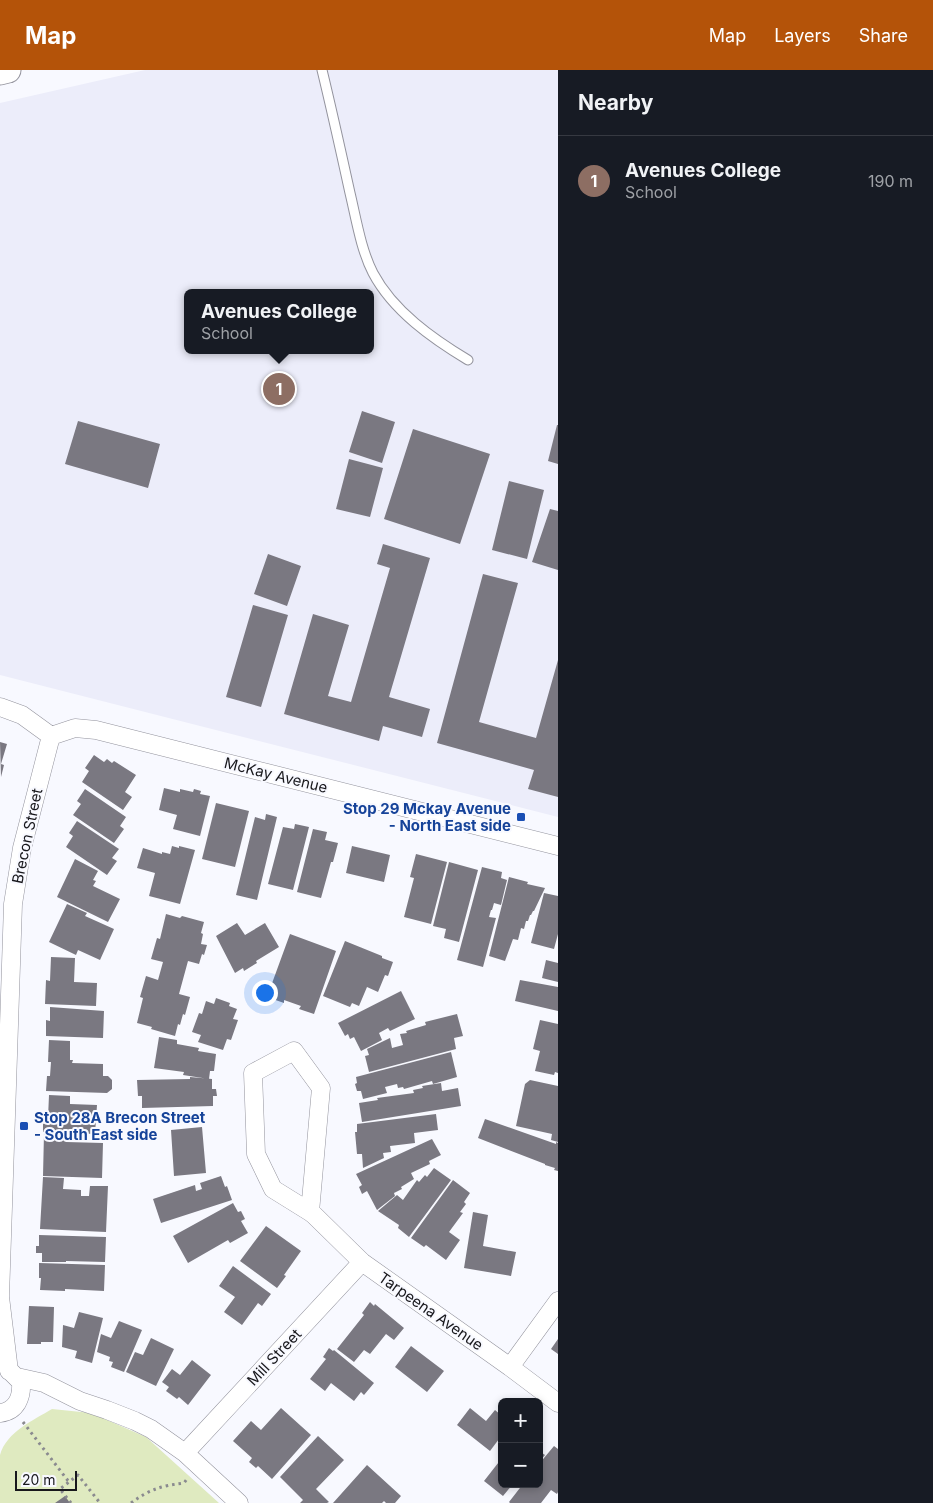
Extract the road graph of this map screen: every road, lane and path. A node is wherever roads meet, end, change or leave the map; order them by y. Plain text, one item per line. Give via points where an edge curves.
1 (8, 70) edge
2 (322, 70) edge
3 (0, 72) edge
4 (468, 360) dead end
5 (0, 707) edge
6 (51, 736) junction
7 (558, 846) edge
8 (310, 1212) junction
9 (362, 1262) junction
10 (0, 1298) edge
11 (558, 1301) edge
12 (510, 1367) junction
13 (9, 1372) edge
14 (60, 1391) junction
15 (558, 1404) edge
16 (8, 1413) edge
17 (185, 1453) junction
18 (199, 1466) junction
19 (69, 1482) junction
20 (71, 1503) edge
21 (100, 1503) edge
22 (131, 1503) edge
23 (240, 1503) edge

1 - 3 main road
2 - 4 lane via 359,232 373,273 407,316
5 - 6 street via 22,715
6 - 7 street, McKay Avenue via 74,728 96,730
6 - 10 street, Brecon Street via 22,848 13,904
8 - 8 street, Tarpeena Avenue via 273,1189 256,1154 253,1073 294,1051 320,1088
8 - 9 street, Tarpeena Avenue
9 - 12 street, Tarpeena Avenue
9 - 17 street, Mill Street
10 - 13 street, Brecon Street
11 - 12 street
12 - 15 street, Tarpeena Avenue
13 - 14 street
13 - 16 street, Brecon Street via 21,1382 22,1393
14 - 16 street via 36,1394
14 - 17 street via 135,1421
16 - 19 path
17 - 18 street
18 - 22 path via 184,1483 161,1486
18 - 23 street
19 - 20 path via 60,1489
19 - 21 path via 78,1475

